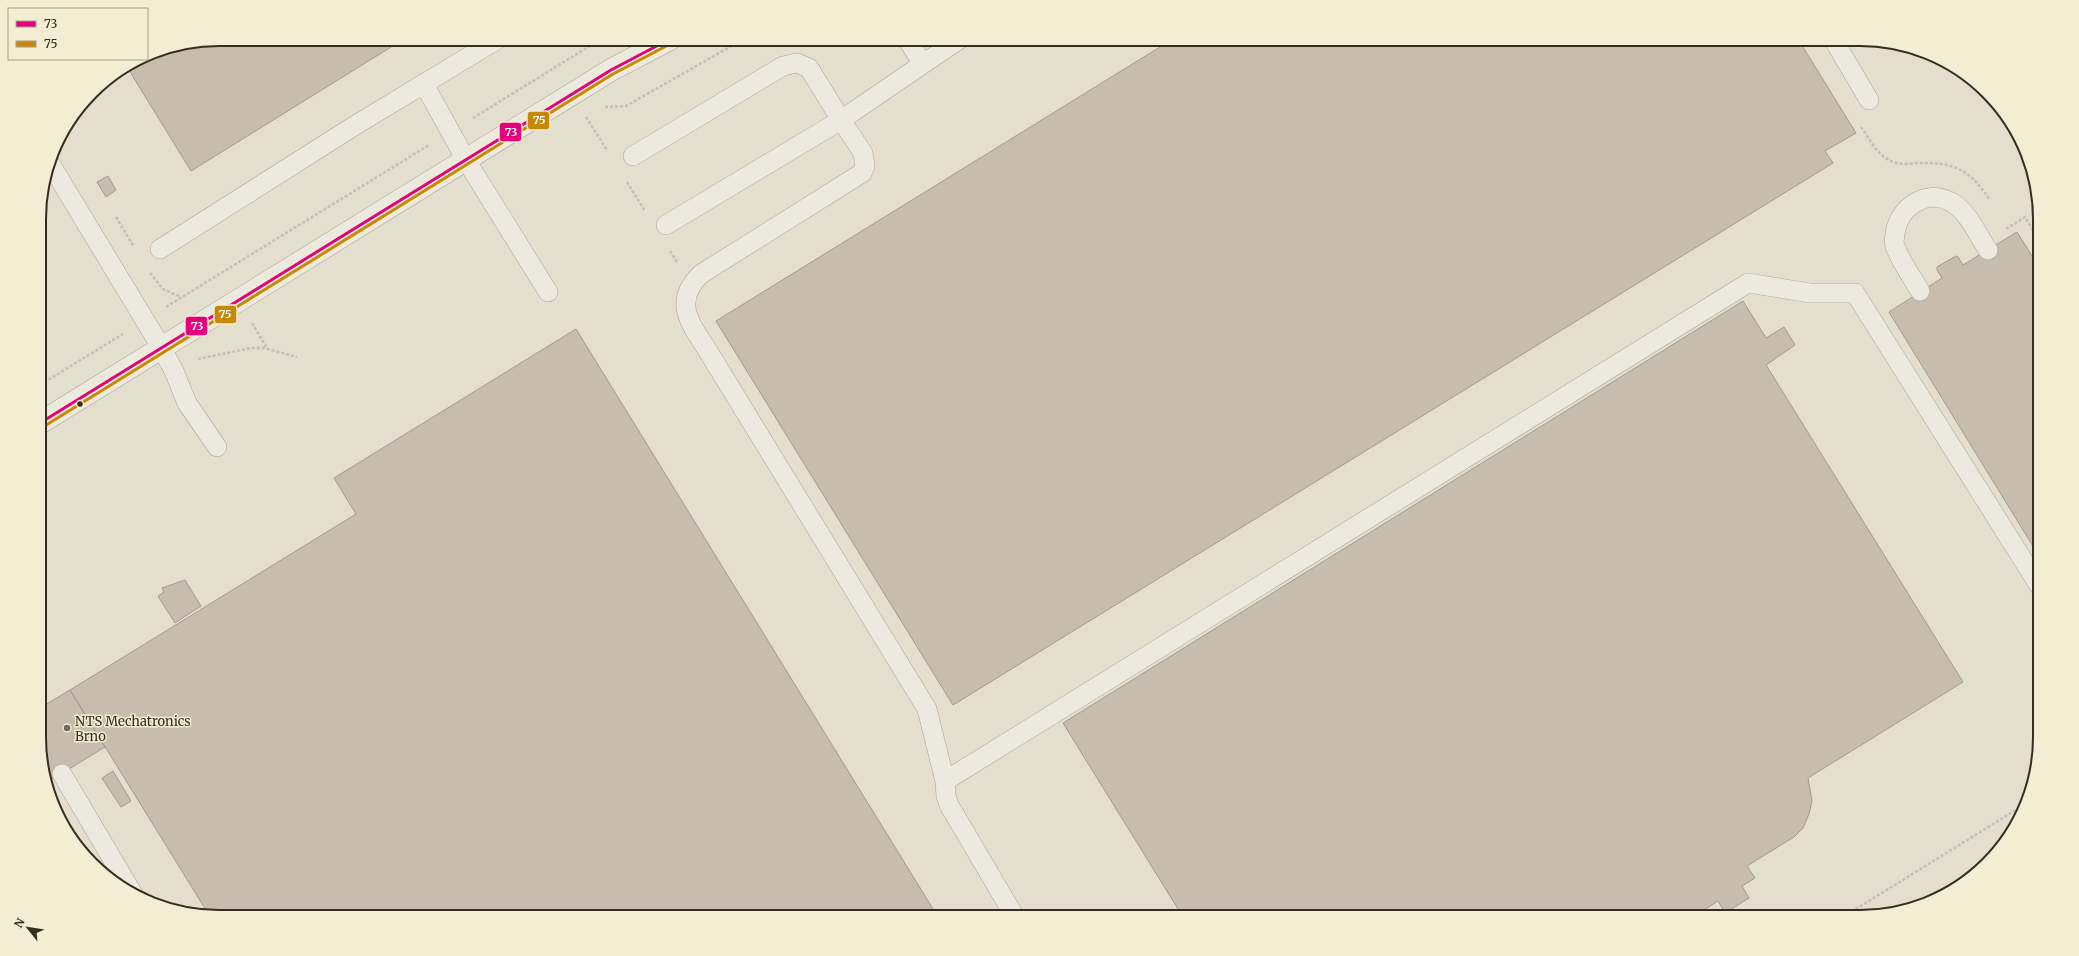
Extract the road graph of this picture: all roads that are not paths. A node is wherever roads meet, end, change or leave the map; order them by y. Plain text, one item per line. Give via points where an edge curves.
1 (486, 46) edge
2 (657, 46) edge
3 (911, 46) edge
4 (950, 46) edge
5 (1837, 46) edge
6 (923, 64) junction
7 (424, 84) junction
8 (1870, 100) dead end
9 (840, 120) junction
10 (633, 156) dead end
11 (466, 160) junction
12 (53, 169) edge
13 (666, 225) dead end
14 (1986, 246) road end
15 (160, 249) dead end
16 (1920, 291) dead end
17 (548, 292) dead end
18 (161, 347) junction
19 (46, 419) edge
20 (216, 447) dead end
21 (2033, 576) edge
22 (62, 774) dead end
23 (945, 781) junction
24 (127, 884) edge
25 (1011, 910) edge

1 - 7 lane
2 - 11 street via 611,70
3 - 6 lane
4 - 6 lane
5 - 8 lane
6 - 9 lane
7 - 11 lane
7 - 15 lane
9 - 10 lane via 809,68 797,63 782,66
9 - 13 lane
9 - 23 lane via 863,153 865,166 862,173 701,274 690,285 685,308 710,356 927,709
11 - 17 lane
11 - 18 street
12 - 18 lane
14 - 16 lane via 1968,219 1950,201 1938,197 1925,197 1915,202 1896,224 1894,244
18 - 19 street
18 - 20 lane via 187,403
21 - 23 lane via 1855,294 1810,293 1748,283
22 - 24 lane
23 - 25 lane via 949,805

